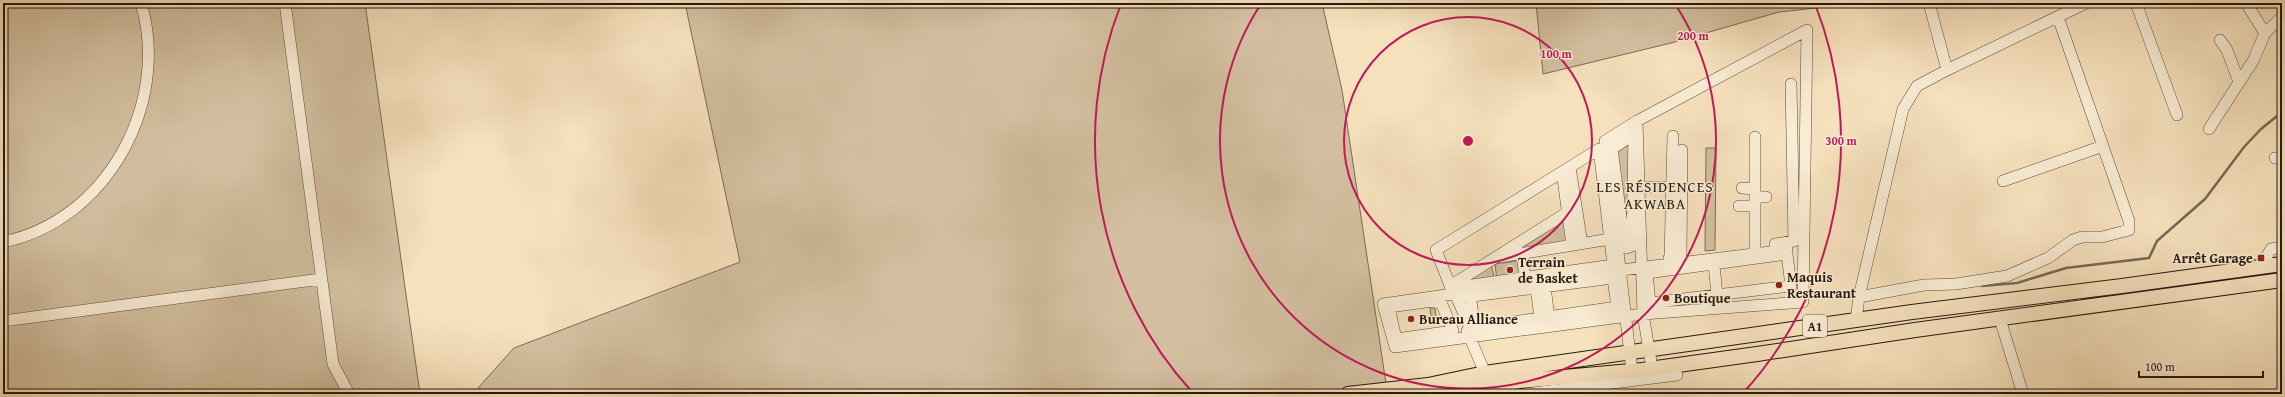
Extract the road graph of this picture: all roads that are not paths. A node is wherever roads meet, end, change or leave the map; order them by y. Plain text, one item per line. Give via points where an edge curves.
1 (141, 3) edge
2 (286, 3) edge
3 (1929, 3) edge
4 (2086, 3) edge
5 (2136, 3) edge
6 (2246, 3) edge
7 (2058, 17) junction
8 (2282, 17) edge
9 (2265, 33) junction
10 (2220, 40) dead end
11 (1947, 70) junction
12 (2239, 82) junction
13 (1791, 84) dead end
14 (2177, 115) dead end
15 (1641, 120) junction
16 (2209, 129) dead end
17 (1634, 134) joint
18 (1673, 136) dead end
19 (1755, 137) dead end
20 (1605, 141) junction
21 (2103, 146) junction
22 (1682, 150) dead end
23 (1570, 170) junction
24 (2003, 181) dead end
25 (1644, 187) junction
26 (1672, 187) junction
27 (1742, 188) dead end
28 (1758, 197) junction
29 (1739, 206) dead end
30 (1568, 212) junction
31 (1610, 239) junction
32 (3, 242) edge
33 (1577, 244) junction
34 (1755, 247) junction
35 (2282, 247) edge
36 (1787, 250) dead end
37 (1522, 253) junction
38 (1495, 258) junction
39 (1676, 258) junction
40 (1717, 264) junction
41 (2275, 265) edge
42 (1642, 268) junction
43 (1621, 270) junction
44 (1526, 278) junction
45 (321, 280) junction
46 (2282, 280) edge
47 (1540, 287) junction
48 (1450, 290) junction
49 (1721, 294) junction
50 (1859, 297) junction
51 (1440, 300) joint
52 (1643, 314) junction
53 (1545, 317) junction
54 (1627, 317) junction
55 (2000, 319) junction
56 (1856, 320) junction
57 (3, 321) edge
58 (1472, 332) junction
59 (1649, 350) junction
60 (1629, 352) junction
61 (1652, 368) junction
62 (1632, 371) junction
63 (1485, 373) junction
64 (1676, 375) dead end
65 (1555, 392) edge
66 (349, 394) edge
67 (1348, 394) edge
68 (1439, 394) edge
69 (1525, 394) edge
70 (2023, 394) edge

1 - 32 street via 149,50 146,91 138,120 123,153 102,182 76,207 47,226
2 - 45 street
3 - 11 street
4 - 7 street
5 - 14 street
6 - 9 street
7 - 11 street
7 - 21 street
8 - 9 street
9 - 12 street via 2253,61
10 - 12 street via 2227,50
11 - 50 street via 1917,86 1902,109
12 - 16 street
13 - 34 street via 1794,241
15 - 20 street
15 - 25 street
15 - 42 street
15 - 52 street via 1807,30 1803,302
17 - 17 street via 1632,246 1627,248 1612,149
18 - 26 street
19 - 28 street
20 - 43 street
20 - 48 street via 1431,248
21 - 24 street
21 - 50 street via 2129,221 2129,230 2102,237 2082,237 2073,240 2048,258 2008,276 1956,284 1924,285
22 - 39 street
23 - 30 street via 1563,179
23 - 31 street via 1599,148
23 - 33 street
23 - 48 street via 1436,250
25 - 26 street
25 - 39 street via 1644,260
26 - 39 street
27 - 28 street
28 - 29 street
28 - 34 street
30 - 33 street
30 - 38 street
31 - 33 street
31 - 44 street via 1613,265
33 - 37 street
34 - 39 street
35 - 41 street via 2271,249 2267,256
36 - 42 street
37 - 38 street
37 - 44 street
38 - 48 street
40 - 49 street
40 - 49 street via 1646,273 1650,303
40 - 49 street via 1787,254 1791,286
41 - 56 main road, A1
42 - 43 street
42 - 52 street
43 - 48 street
43 - 54 street
44 - 48 street
45 - 57 street
45 - 66 street via 333,364
46 - 55 main road, A1
47 - 53 street
47 - 53 street via 1613,278 1617,307
47 - 58 street via 1470,296
48 - 58 street
48 - 58 street via 1383,304 1395,347
50 - 56 street
51 - 51 street via 1453,331 1396,339 1389,307
52 - 54 street
52 - 59 street
53 - 58 street
54 - 58 street
54 - 60 street
55 - 61 main road, A1
55 - 70 street
56 - 59 main road, A1
58 - 63 street
59 - 60 main road, A1
59 - 61 street
60 - 62 street
60 - 63 main road, A1
61 - 62 main road, A1
62 - 68 main road, A1 via 1520,381
63 - 67 main road, A1 via 1428,385
64 - 65 street
65 - 69 street

